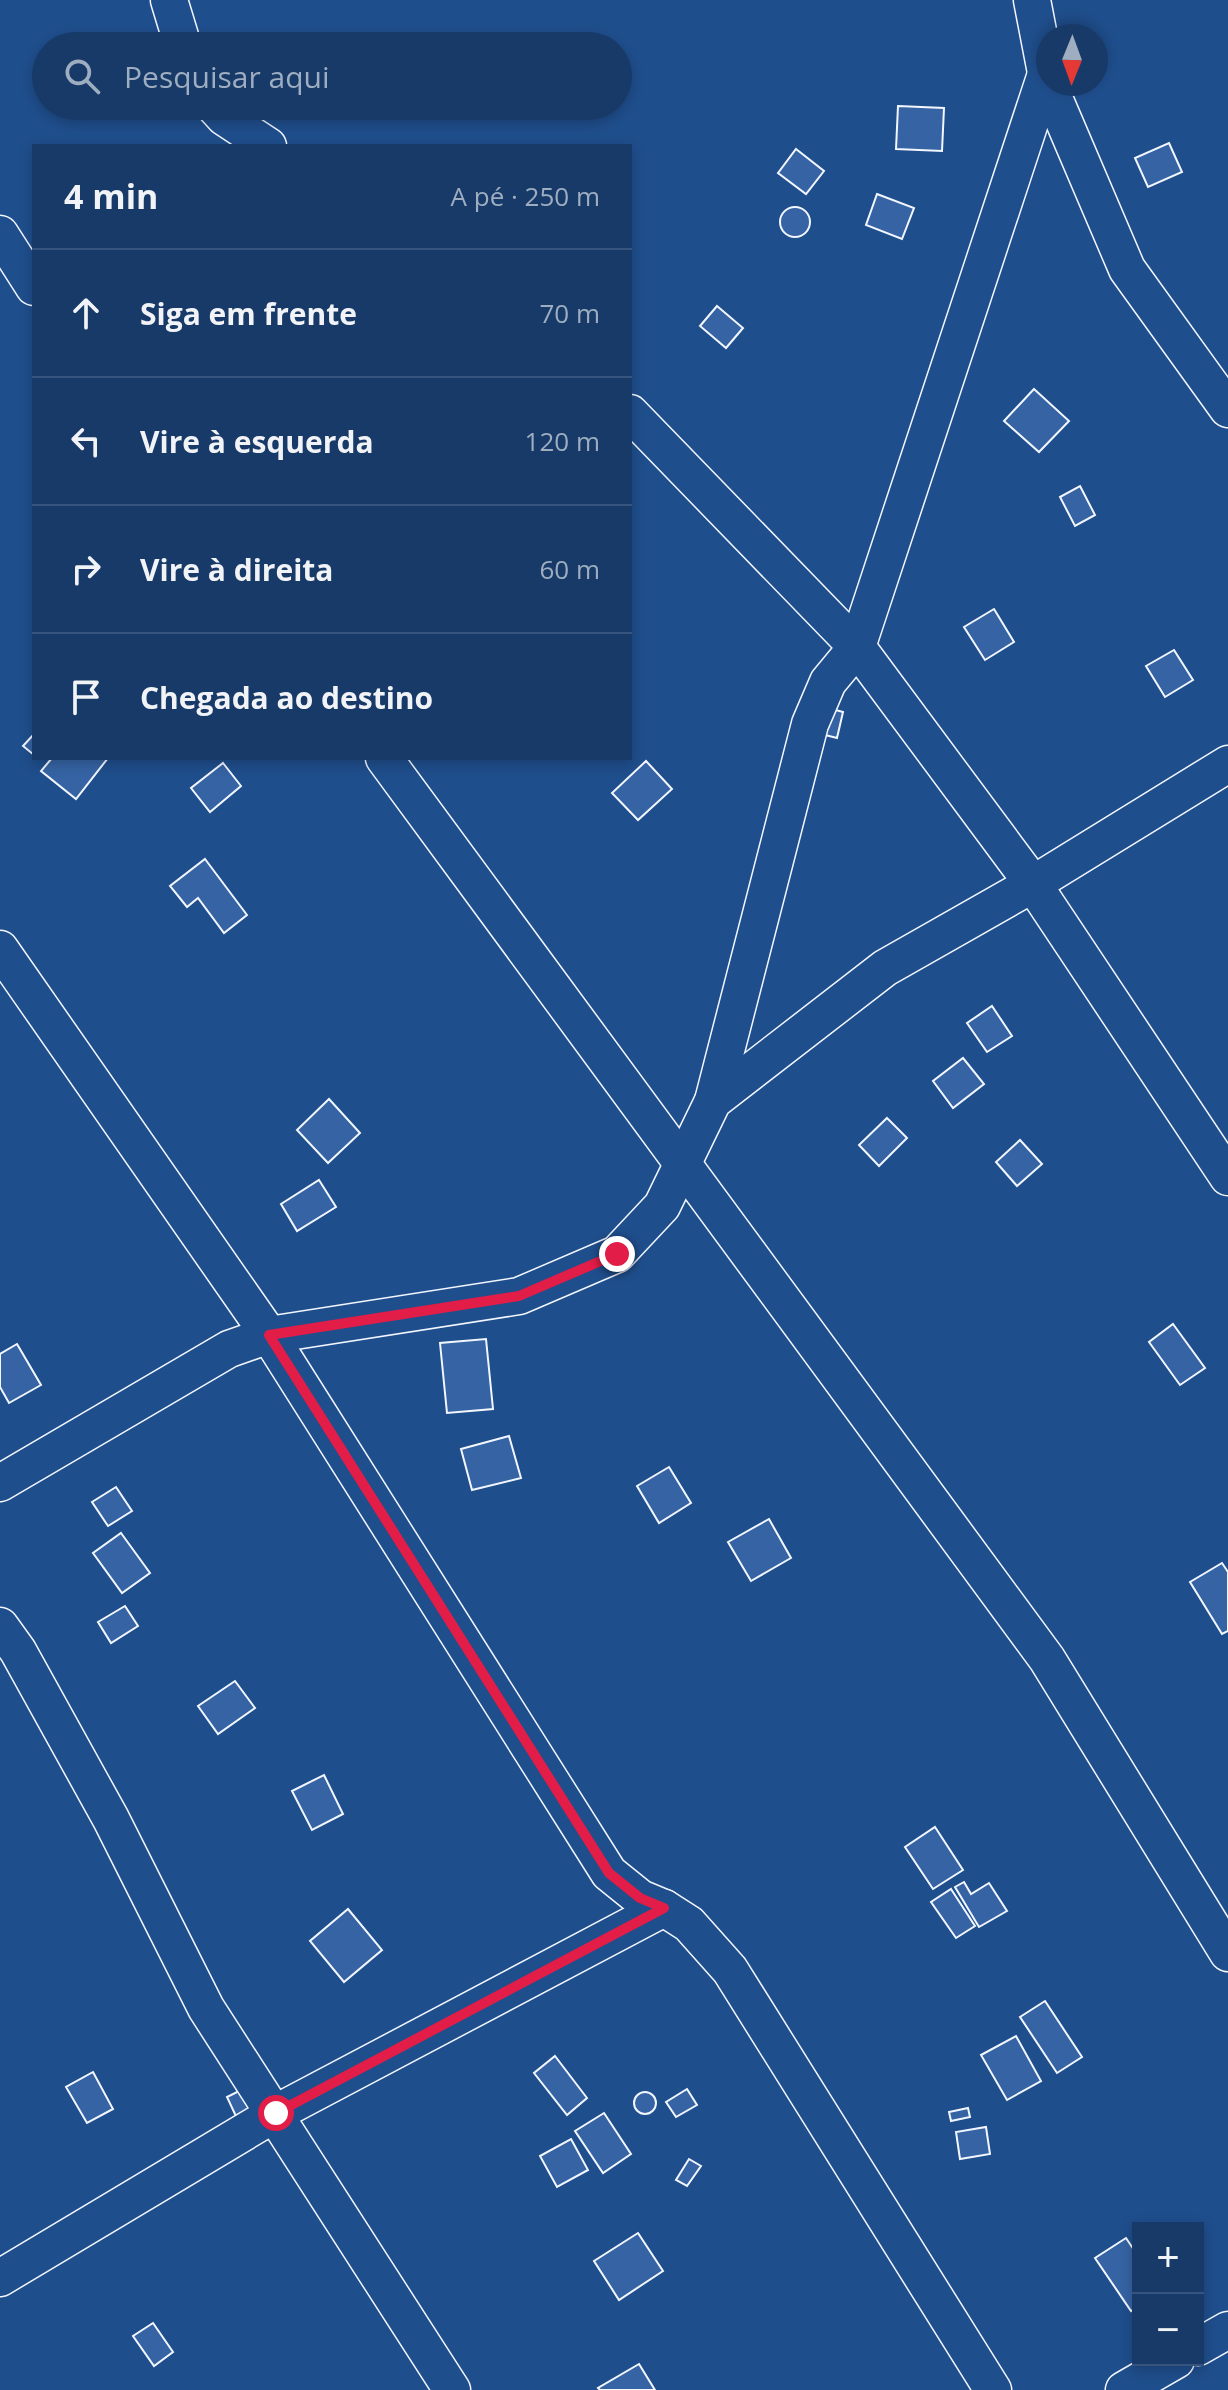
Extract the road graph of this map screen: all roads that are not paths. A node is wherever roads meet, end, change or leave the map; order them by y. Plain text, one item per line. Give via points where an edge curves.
1 (169, 0) edge
2 (1032, 0) edge
3 (1036, 24) edge
4 (179, 32) edge
5 (1042, 96) edge
6 (1053, 96) edge
7 (229, 120) edge
8 (265, 144) edge
9 (0, 234) edge
10 (32, 284) edge
11 (1228, 409) edge
12 (632, 415) edge
13 (857, 647) junction
14 (385, 760) edge
15 (1228, 764) edge
16 (1033, 884) junction
17 (0, 949) edge
18 (713, 1101) junction
19 (683, 1162) junction
20 (1228, 1177) edge
21 (269, 1335) junction
22 (0, 1483) edge
23 (0, 1626) edge
24 (664, 1908) junction
25 (1228, 1953) edge
26 (276, 2113) junction
27 (0, 2278) edge
28 (1228, 2330) edge
29 (1204, 2344) edge
30 (1166, 2366) edge
31 (452, 2390) edge
32 (993, 2390) edge
33 (1124, 2390) edge

1 - 4 street
2 - 3 street
5 - 13 street
6 - 11 street via 1127,269
7 - 8 street
9 - 10 street
12 - 13 street
13 - 16 street
13 - 18 street via 828,682 810,724
14 - 19 street
15 - 16 street
16 - 18 street via 885,968
16 - 20 street
17 - 21 street
18 - 19 street
19 - 21 street via 662,1206 617,1254 519,1296
19 - 25 street via 1047,1659
21 - 22 street via 229,1349
21 - 24 street via 609,1873 640,1898
23 - 26 street via 111,1819 206,2008
24 - 26 street
24 - 32 street via 689,1924 730,1970
26 - 27 street
26 - 31 street
28 - 29 street
30 - 33 street

